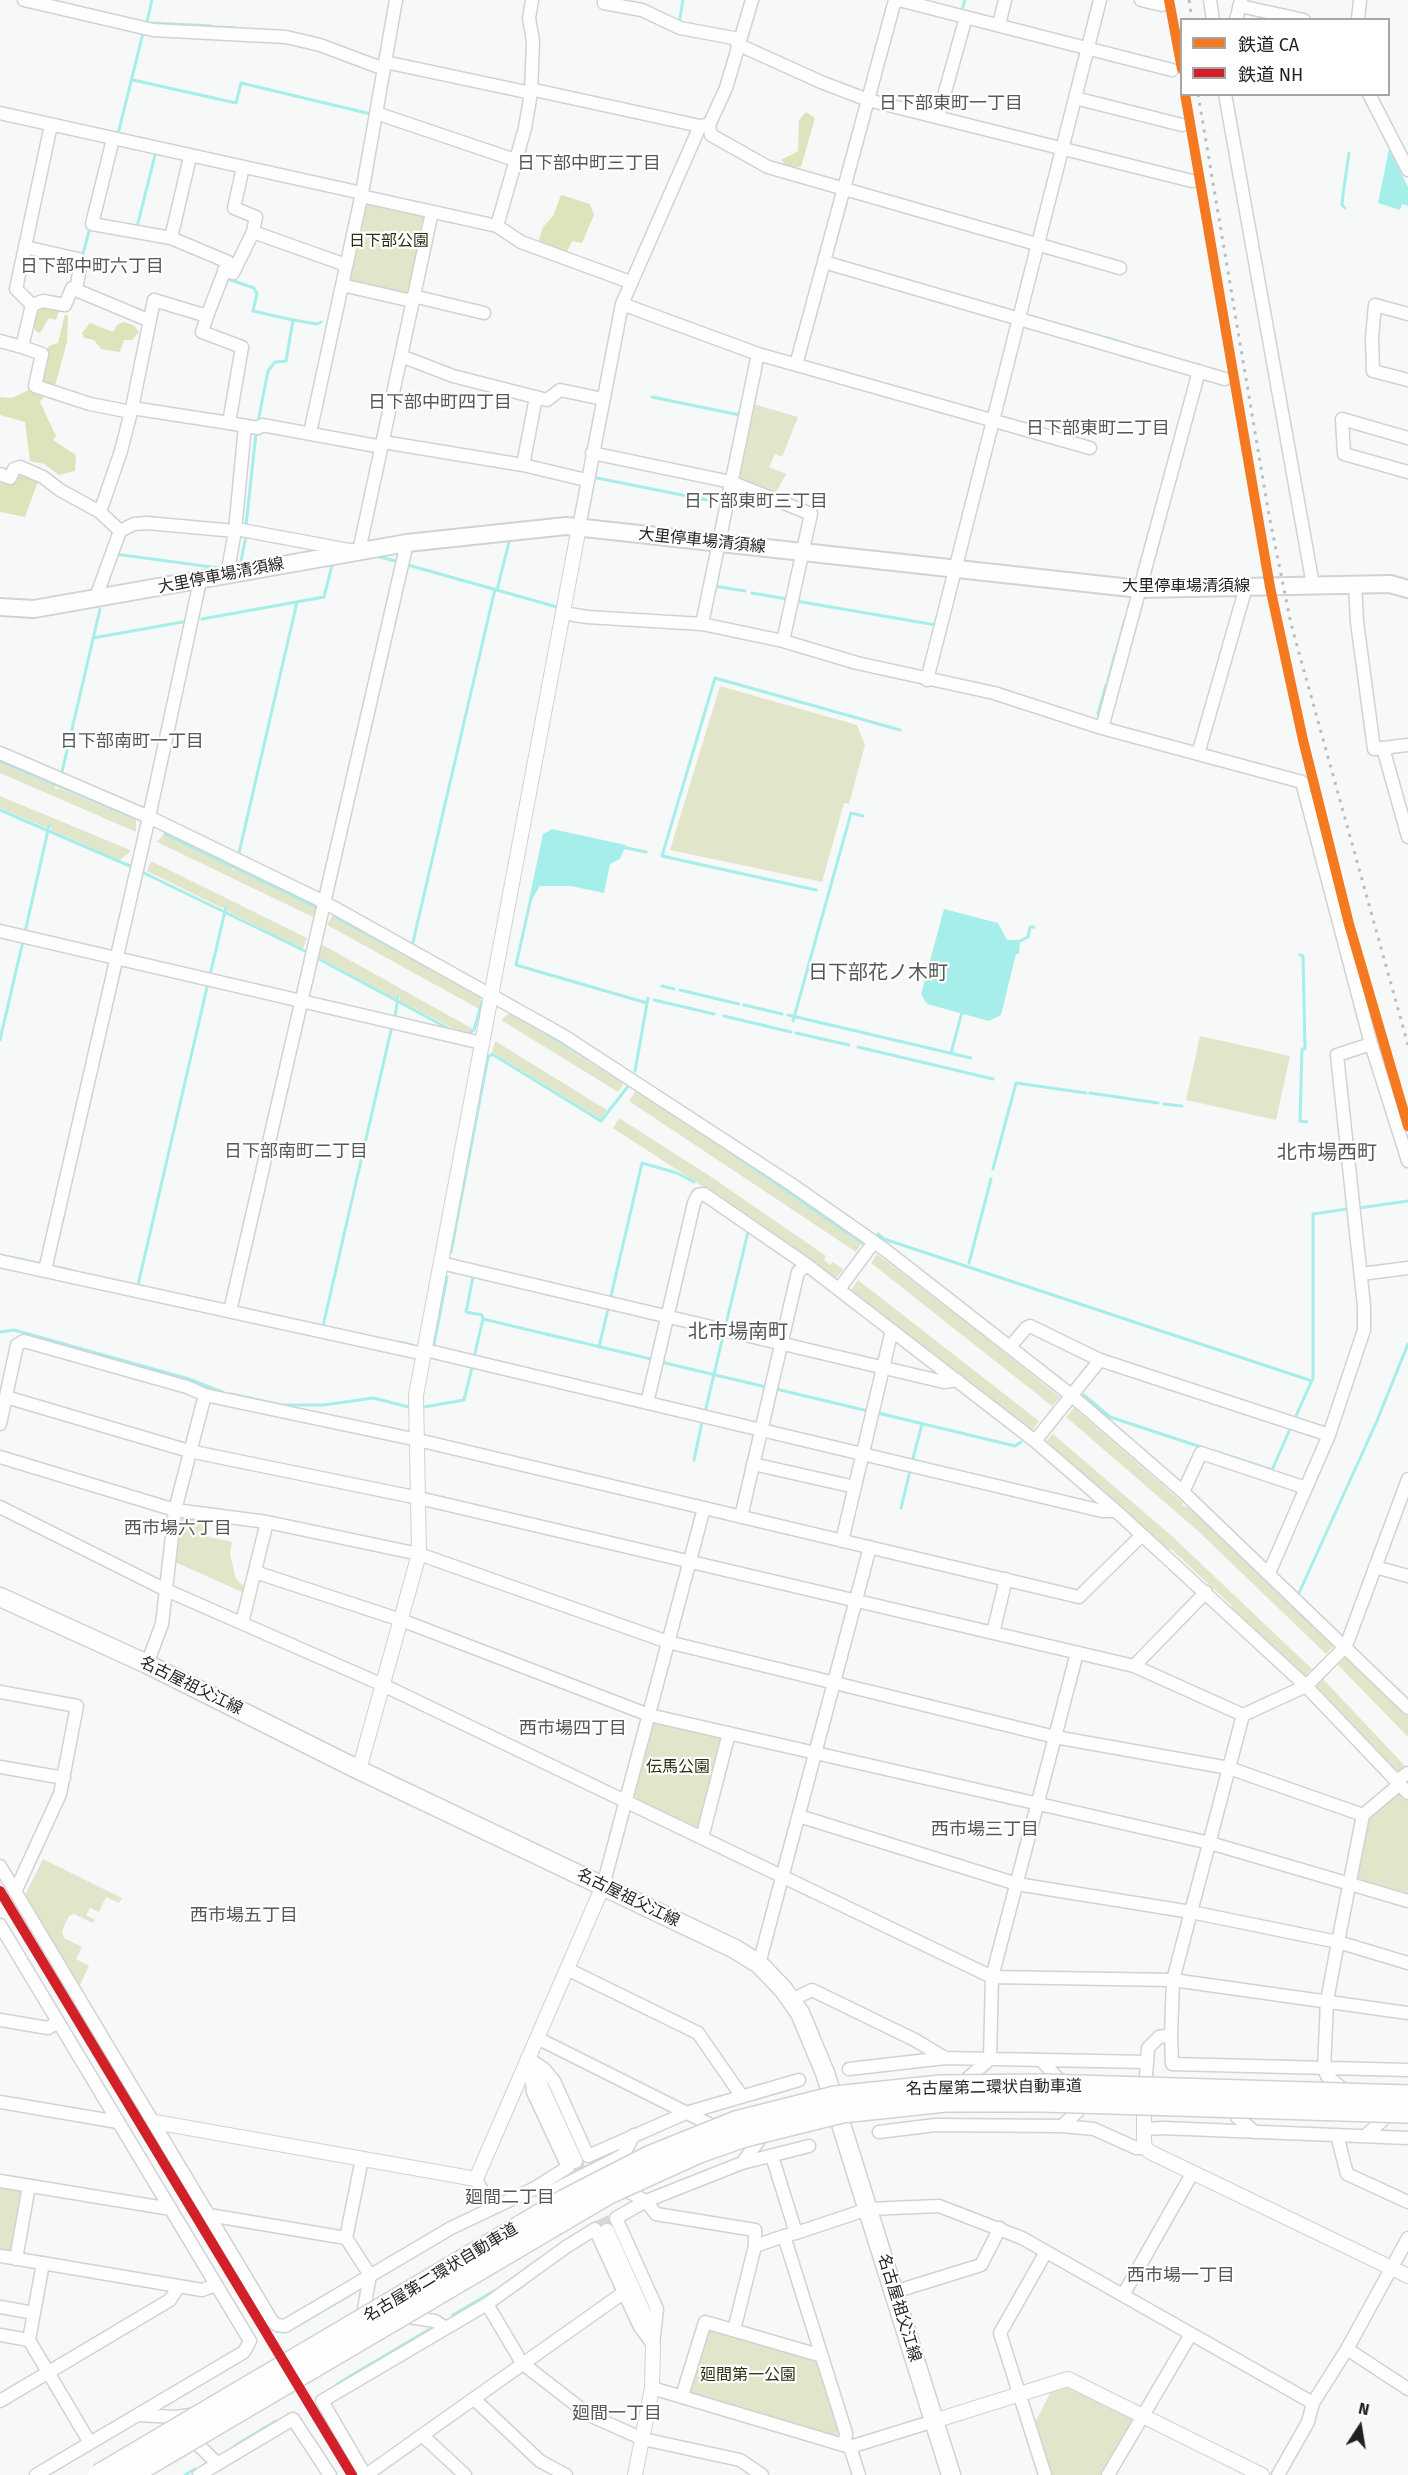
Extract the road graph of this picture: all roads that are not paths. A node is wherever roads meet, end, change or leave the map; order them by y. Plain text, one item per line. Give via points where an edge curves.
1 (24, 0) edge
2 (396, 0) edge
3 (532, 0) edge
4 (604, 0) edge
5 (752, 0) edge
6 (897, 0) edge
7 (1005, 0) edge
8 (1100, 0) edge
9 (1141, 0) edge
10 (1210, 0) edge
11 (1360, 0) edge
12 (1240, 3) edge
13 (1162, 5) dead end
14 (966, 17) junction
15 (1213, 18) edge
16 (1236, 18) edge
17 (1296, 18) edge
18 (1358, 18) edge
19 (999, 25) junction
20 (738, 42) junction
21 (1088, 48) junction
22 (385, 66) junction
23 (1172, 70) dead end
24 (531, 91) junction
25 (1225, 96) edge
26 (1369, 96) edge
27 (1076, 98) junction
28 (868, 100) junction
29 (0, 113) edge
30 (376, 113) junction
31 (938, 117) junction
32 (51, 125) junction
33 (704, 125) junction
34 (1182, 125) dead end
35 (113, 139) junction
36 (1063, 148) junction
37 (190, 157) junction
38 (518, 161) junction
39 (243, 167) junction
40 (1408, 170) edge
41 (1192, 181) dead end
42 (844, 187) junction
43 (361, 195) junction
44 (432, 212) junction
45 (497, 226) junction
46 (253, 232) junction
47 (171, 238) junction
48 (1039, 243) junction
49 (25, 247) junction
50 (824, 262) junction
51 (346, 265) junction
52 (1120, 268) dead end
53 (224, 270) junction
54 (630, 282) junction
55 (342, 285) junction
56 (76, 290) junction
57 (412, 298) junction
58 (622, 304) junction
59 (32, 305) junction
60 (484, 313) dead end
61 (1408, 314) edge
62 (207, 316) junction
63 (1019, 319) junction
64 (148, 320) junction
65 (0, 341) edge
66 (22, 347) junction
67 (758, 354) junction
68 (401, 356) junction
69 (796, 365) junction
70 (1199, 371) junction
71 (1225, 379) dead end
72 (1408, 380) edge
73 (537, 397) junction
74 (603, 399) junction
75 (132, 410) junction
76 (993, 421) junction
77 (230, 423) junction
78 (245, 426) junction
79 (310, 433) junction
80 (1408, 438) edge
81 (382, 444) junction
82 (1090, 448) dead end
83 (592, 453) junction
84 (523, 465) junction
85 (1408, 472) edge
86 (0, 474) edge
87 (586, 480) junction
88 (731, 482) junction
89 (100, 512) junction
90 (579, 527) junction
91 (236, 530) junction
92 (120, 531) junction
93 (719, 542) junction
94 (407, 543) junction
95 (357, 551) junction
96 (800, 551) junction
97 (956, 568) junction
98 (227, 575) junction
99 (200, 580) junction
100 (1355, 584) junction
101 (1313, 585) junction
102 (1407, 585) edge
103 (1246, 587) junction
104 (1140, 589) junction
105 (95, 600) junction
106 (1, 610) edge
107 (563, 613) junction
108 (702, 624) junction
109 (783, 641) junction
110 (927, 680) junction
111 (1102, 728) junction
112 (1408, 744) edge
113 (1383, 748) junction
114 (0, 753) edge
115 (1198, 754) junction
116 (149, 817) junction
117 (1408, 837) edge
118 (324, 902) junction
119 (0, 931) edge
120 (117, 958) junction
121 (491, 993) junction
122 (302, 1000) junction
123 (483, 1043) junction
124 (1371, 1044) junction
125 (1408, 1161) edge
126 (874, 1242) junction
127 (0, 1261) edge
128 (441, 1263) junction
129 (807, 1265) junction
130 (1408, 1268) edge
131 (45, 1270) junction
132 (1361, 1274) junction
133 (839, 1289) junction
134 (230, 1311) junction
135 (667, 1316) junction
136 (892, 1330) junction
137 (782, 1343) junction
138 (1010, 1347) junction
139 (424, 1352) junction
140 (1100, 1360) junction
141 (883, 1367) junction
142 (957, 1380) junction
143 (205, 1395) junction
144 (1071, 1395) junction
145 (6, 1397) junction
146 (647, 1403) junction
147 (0, 1424) edge
148 (761, 1430) junction
149 (1329, 1435) junction
150 (418, 1440) junction
151 (1035, 1441) junction
152 (189, 1451) junction
153 (863, 1455) junction
154 (0, 1457) edge
155 (753, 1464) junction
156 (1408, 1479) edge
157 (855, 1487) junction
158 (1306, 1488) junction
159 (1183, 1492) junction
160 (1406, 1493) edge
161 (419, 1498) junction
162 (0, 1507) edge
163 (704, 1508) junction
164 (175, 1510) junction
165 (1116, 1511) junction
166 (741, 1516) junction
167 (267, 1522) junction
168 (1142, 1535) junction
169 (842, 1540) junction
170 (870, 1547) junction
171 (419, 1554) junction
172 (690, 1562) junction
173 (1375, 1567) junction
174 (255, 1572) junction
175 (1269, 1573) junction
176 (1408, 1576) edge
177 (1006, 1579) junction
178 (166, 1590) junction
179 (1206, 1592) junction
180 (0, 1598) edge
181 (855, 1601) junction
182 (401, 1620) junction
183 (242, 1623) junction
184 (993, 1633) junction
185 (668, 1642) junction
186 (1346, 1646) junction
187 (1077, 1653) junction
188 (147, 1664) junction
189 (1134, 1666) junction
190 (834, 1683) junction
191 (383, 1685) junction
192 (1306, 1686) junction
193 (0, 1692) edge
194 (1408, 1708) edge
195 (649, 1715) junction
196 (1244, 1715) junction
197 (729, 1733) junction
198 (1056, 1737) junction
199 (815, 1753) junction
200 (0, 1767) edge
201 (1229, 1768) junction
202 (358, 1770) junction
203 (1408, 1773) edge
204 (64, 1778) junction
205 (1398, 1782) junction
206 (1408, 1793) edge
207 (626, 1802) junction
208 (1038, 1804) junction
209 (1363, 1815) junction
210 (798, 1816) junction
211 (702, 1838) junction
212 (1210, 1843) junction
213 (0, 1866) edge
214 (783, 1877) junction
215 (1349, 1882) junction
216 (1017, 1884) junction
217 (603, 1886) junction
218 (15, 1892) junction
219 (1408, 1901) edge
220 (1191, 1912) junction
221 (1, 1930) edge
222 (1338, 1942) junction
223 (1408, 1963) edge
224 (759, 1964) junction
225 (567, 1969) junction
226 (993, 1977) junction
227 (1173, 1980) junction
228 (791, 2000) junction
229 (1327, 2001) junction
230 (1408, 2013) edge
231 (0, 2020) edge
232 (58, 2022) junction
233 (1171, 2035) junction
234 (537, 2038) junction
235 (528, 2058) junction
236 (945, 2058) junction
237 (990, 2059) junction
238 (1041, 2060) junction
239 (1146, 2062) junction
240 (849, 2069) dead end
241 (1324, 2069) junction
242 (1408, 2070) edge
243 (799, 2080) dead end
244 (741, 2095) junction
245 (1408, 2096) edge
246 (0, 2102) edge
247 (932, 2111) dead end
248 (959, 2111) dead end
249 (1408, 2112) edge
250 (686, 2114) junction
251 (1144, 2114) joint
252 (1237, 2117) dead end
253 (118, 2122) junction
254 (154, 2122) junction
255 (974, 2124) junction
256 (1062, 2126) junction
257 (1144, 2130) junction
258 (879, 2132) dead end
259 (1255, 2132) junction
260 (634, 2135) junction
261 (1337, 2135) junction
262 (1365, 2136) junction
263 (1408, 2138) edge
264 (809, 2146) dead end
265 (1145, 2148) junction
266 (772, 2156) junction
267 (362, 2159) junction
268 (575, 2161) tunnel mouth
269 (742, 2163) junction
270 (1193, 2172) junction
271 (476, 2179) junction
272 (0, 2181) edge
273 (28, 2186) junction
274 (533, 2189) junction
275 (631, 2193) dead end
276 (646, 2201) junction
277 (1408, 2202) edge
278 (491, 2208) junction
279 (171, 2209) junction
280 (867, 2209) junction
281 (209, 2215) junction
282 (570, 2224) dead end
283 (1000, 2228) junction
284 (607, 2231) tunnel mouth
285 (790, 2234) junction
286 (346, 2238) junction
287 (1408, 2238) edge
288 (755, 2246) junction
289 (566, 2247) junction
290 (1047, 2252) junction
291 (0, 2256) edge
292 (16, 2259) junction
293 (43, 2263) junction
294 (1392, 2268) junction
295 (370, 2275) junction
296 (1408, 2276) edge
297 (216, 2285) junction
298 (179, 2286) junction
299 (894, 2292) junction
300 (623, 2293) junction
301 (1123, 2295) junction
302 (487, 2304) junction
303 (0, 2307) edge
304 (33, 2313) junction
305 (363, 2315) dead end
306 (409, 2317) dead end
307 (444, 2327) junction
308 (734, 2330) junction
309 (1191, 2334) junction
310 (0, 2335) edge
311 (28, 2340) junction
312 (653, 2345) junction
313 (1347, 2349) junction
314 (822, 2356) junction
315 (522, 2363) junction
316 (48, 2373) junction
317 (652, 2388) junction
318 (1408, 2389) edge
319 (1020, 2395) junction
320 (682, 2396) junction
321 (474, 2399) junction
322 (0, 2401) edge
323 (1313, 2403) junction
324 (197, 2414) dead end
325 (138, 2415) junction
326 (1142, 2415) junction
327 (934, 2421) junction
328 (422, 2435) junction
329 (189, 2436) dead end
330 (643, 2439) junction
331 (90, 2443) junction
332 (848, 2445) junction
333 (218, 2464) junction
334 (36, 2475) edge
335 (99, 2475) edge
336 (130, 2475) edge
337 (199, 2475) edge
338 (330, 2475) edge
339 (366, 2475) edge
340 (465, 2475) edge
341 (566, 2475) edge
342 (635, 2475) edge
343 (762, 2475) edge
344 (859, 2475) edge
345 (951, 2475) edge
346 (1045, 2475) edge
347 (1107, 2475) edge
348 (1262, 2475) edge
349 (1278, 2475) edge

1 - 22 street via 153,30 286,37
2 - 22 street
3 - 24 street
4 - 20 street via 642,10 680,28
5 - 20 street
6 - 14 street
6 - 28 street
7 - 19 street
8 - 21 street
9 - 13 street
10 - 15 street
11 - 18 street
12 - 16 street
12 - 17 street
14 - 19 street
14 - 31 street
19 - 21 street
20 - 28 street
20 - 33 street via 726,88
21 - 23 street
21 - 27 street
22 - 24 street
22 - 30 street
24 - 33 street
24 - 38 street
25 - 101 street
26 - 40 street
27 - 34 street
27 - 36 street
28 - 31 street
28 - 42 street
29 - 32 street
30 - 38 street
30 - 43 street
31 - 36 street
32 - 35 street
32 - 49 street
33 - 42 street via 711,135 768,167
33 - 54 street
35 - 37 street
35 - 47 street via 92,224
36 - 41 street
36 - 48 street
37 - 39 street
37 - 47 street
38 - 45 street
39 - 43 street
39 - 46 street via 234,208 256,218
42 - 48 street
42 - 50 street
43 - 44 street
43 - 51 street
44 - 45 street
44 - 57 street
45 - 54 street via 521,242
46 - 51 street
46 - 53 street via 232,273
47 - 53 street via 228,262
48 - 52 street
48 - 63 street
49 - 56 street via 78,259 81,262
49 - 59 street via 16,289
50 - 63 street
50 - 69 street
51 - 55 street
53 - 62 street
54 - 58 street
55 - 57 street
55 - 79 street
56 - 59 street via 72,288 64,305 43,301
56 - 64 street
57 - 60 street
57 - 68 street
58 - 67 street
58 - 74 street
59 - 66 street
61 - 72 street via 1375,305 1372,338 1373,371
62 - 64 street via 154,300
62 - 77 street via 202,332 242,347
63 - 70 street
63 - 76 street
64 - 75 street
65 - 66 street
66 - 75 street via 42,354 35,386 90,404
67 - 69 street
67 - 88 street
68 - 73 street via 453,376
68 - 81 street
69 - 76 street
70 - 71 street
70 - 104 street
73 - 74 street via 548,400 560,390
73 - 84 street
74 - 83 street
75 - 77 street
75 - 89 street
76 - 82 street
76 - 97 street
77 - 78 street
78 - 79 street
78 - 91 street
79 - 81 street
80 - 85 street via 1342,419 1344,454
81 - 84 street
81 - 95 street
83 - 87 street
83 - 88 street
84 - 87 street
86 - 89 street via 10,478 14,469 20,467
87 - 90 street
88 - 93 street
88 - 96 street via 811,513
89 - 92 street
90 - 93 main road, 大里停車場清須線
90 - 94 main road, 大里停車場清須線
90 - 107 street
91 - 92 street via 147,523
91 - 95 street
91 - 98 street
92 - 105 street
93 - 96 main road, 大里停車場清須線
93 - 108 street
94 - 95 main road, 大里停車場清須線
94 - 118 street
95 - 98 main road, 大里停車場清須線
96 - 97 main road, 大里停車場清須線
96 - 109 street
97 - 104 main road, 大里停車場清須線
97 - 110 street
98 - 99 main road, 大里停車場清須線
99 - 105 main road, 大里停車場清須線
99 - 116 street
100 - 101 main road, 大里停車場清須線
100 - 102 main road, 大里停車場清須線
100 - 113 street via 1374,749
101 - 103 main road, 大里停車場清須線
103 - 104 main road, 大里停車場清須線
103 - 115 street
104 - 111 street
105 - 106 main road, 大里停車場清須線
107 - 108 street
107 - 121 street
108 - 109 street
109 - 110 street
110 - 111 street via 994,693
111 - 115 street
112 - 113 street
113 - 117 street
114 - 116 street
115 - 124 street via 1302,782
116 - 118 street
116 - 120 street
118 - 121 street
118 - 122 street
119 - 120 street
120 - 122 street
120 - 131 street
121 - 123 street
121 - 126 street via 646,1087
122 - 123 street
122 - 134 street
123 - 128 street
124 - 125 street
124 - 132 street via 1337,1055
126 - 133 street
126 - 138 street
127 - 131 street
128 - 135 street
128 - 139 street
129 - 133 street
129 - 135 street via 704,1194 698,1195
129 - 137 street via 798,1272
130 - 132 street
131 - 134 street
132 - 149 street via 1364,1330
133 - 136 street
134 - 139 street
135 - 137 street
135 - 146 street
136 - 141 street
136 - 142 street
137 - 141 street
137 - 148 street
138 - 140 street via 1030,1326
138 - 144 street
139 - 146 street
139 - 150 street via 416,1395
140 - 144 street
140 - 149 street
141 - 142 street via 944,1382
141 - 153 street
142 - 151 street
143 - 145 street via 187,1386 24,1341 17,1345
143 - 150 street
143 - 152 street
144 - 151 street
144 - 159 street
145 - 147 street
145 - 152 street
146 - 148 street
148 - 153 street
148 - 155 street
149 - 158 street
150 - 161 street
150 - 163 street
151 - 165 street
152 - 161 street
152 - 164 street
153 - 157 street
153 - 165 street via 1102,1512
154 - 164 street
155 - 157 street
155 - 166 street
156 - 160 street
157 - 169 street
158 - 159 street via 1201,1453
158 - 175 street
159 - 175 street
160 - 173 street
161 - 171 street
161 - 172 street
162 - 178 street
163 - 166 street
163 - 172 street
164 - 167 street
164 - 178 street
165 - 168 street
166 - 169 street
167 - 171 street
167 - 174 street
168 - 177 street via 1079,1597
168 - 179 street
169 - 170 street
170 - 177 street
170 - 181 street
171 - 182 street
171 - 185 street
172 - 181 street
172 - 185 street
173 - 176 street
173 - 186 street
174 - 182 street
174 - 183 street
175 - 186 street
177 - 184 street
178 - 183 street
178 - 188 street via 162,1624
179 - 189 street
179 - 192 street
180 - 188 main road, 名古屋祖父江線
181 - 184 street
181 - 190 street
182 - 191 street
182 - 195 street
183 - 191 street
184 - 187 street
185 - 190 street
185 - 195 street
186 - 192 street
186 - 194 street
187 - 189 street
187 - 198 street
188 - 202 main road, 名古屋祖父江線
189 - 196 street
190 - 198 street
190 - 199 street
191 - 202 street
191 - 207 street
192 - 196 street
192 - 205 street
193 - 204 street via 77,1706
195 - 197 street
195 - 207 street
196 - 201 street
197 - 199 street
197 - 211 street
198 - 201 street
198 - 208 street
199 - 208 street
199 - 210 street
200 - 204 street
201 - 209 street
201 - 212 street
202 - 217 main road, 名古屋祖父江線
203 - 205 street
204 - 218 street
205 - 206 street
205 - 209 street
207 - 211 street
207 - 217 street
208 - 212 street
208 - 216 street
209 - 215 street
210 - 214 street
210 - 216 street
211 - 214 street
212 - 215 street
212 - 220 street
213 - 218 street
214 - 224 street
214 - 226 street
215 - 219 street
215 - 222 street
216 - 220 street
216 - 226 street
217 - 224 main road, 名古屋祖父江線
217 - 225 street
218 - 254 street
220 - 222 street
220 - 227 street
221 - 232 street
222 - 223 street
222 - 229 street
224 - 228 main road, 名古屋祖父江線
225 - 234 street
225 - 244 street via 698,2033
226 - 227 street
226 - 237 street
227 - 229 street
227 - 233 street
228 - 236 street via 812,1990
228 - 280 main road, 名古屋祖父江線 via 825,2073
229 - 230 street
229 - 241 street
231 - 232 street via 48,2028
232 - 253 street
233 - 239 street via 1152,2041
233 - 241 street via 1172,2064
234 - 235 street
234 - 250 street via 679,2107
235 - 260 street via 554,2081 588,2156
235 - 268 street
235 - 271 street
235 - 274 street via 533,2092 568,2168
236 - 237 street
236 - 240 street
237 - 238 street
237 - 247 street
238 - 239 street
238 - 256 street via 1084,2112
239 - 251 street
241 - 242 street
241 - 262 street via 1381,2120
243 - 244 street
244 - 250 street
245 - 335 highway, 名古屋第二環状自動車道, bridge via 1045,2085 941,2086 835,2097 736,2122 649,2157 565,2200
246 - 253 street
248 - 255 street
249 - 336 highway, 名古屋第二環状自動車道, bridge via 945,2101 842,2112 745,2136 699,2151 598,2199
250 - 260 street
250 - 269 street via 755,2141
251 - 257 street
252 - 259 street
253 - 279 street
254 - 267 street
254 - 281 street
255 - 256 street
255 - 258 street
256 - 265 street via 1094,2129
257 - 259 street via 1161,2127
257 - 265 street
259 - 261 street
260 - 274 street via 623,2155 552,2191
261 - 262 street
261 - 277 street via 1347,2174
262 - 263 street
264 - 266 street
265 - 270 street
266 - 269 street
266 - 285 street
267 - 271 street
267 - 286 street
269 - 276 street
270 - 294 street
270 - 301 street
271 - 278 street
272 - 273 street
273 - 279 street
273 - 292 street
274 - 278 street
275 - 276 street
276 - 288 street via 656,2214 755,2230
276 - 312 street via 616,2218 657,2309
278 - 295 street
279 - 297 street
280 - 283 street via 939,2206
280 - 285 street
280 - 299 main road, 名古屋祖父江線
281 - 286 street
281 - 295 street via 277,2325 285,2326
282 - 289 street
283 - 290 street
283 - 299 street via 981,2265
284 - 312 street via 645,2316
285 - 288 street
285 - 314 street
286 - 295 street
287 - 294 street
288 - 308 street
289 - 300 street via 595,2229
289 - 302 street
290 - 301 street
290 - 319 street via 1000,2333
291 - 292 street
292 - 293 street
293 - 298 street
293 - 304 street
294 - 296 street
294 - 313 street
295 - 305 street
297 - 298 street via 202,2290
297 - 325 street via 250,2341 244,2352
298 - 316 street via 170,2300
299 - 327 main road, 名古屋祖父江線
300 - 312 street via 639,2327
300 - 315 street
301 - 309 street
302 - 307 street
302 - 315 street
303 - 304 street
304 - 311 street
306 - 307 street
307 - 339 street via 322,2401
308 - 314 street
308 - 320 street via 705,2322
309 - 323 street
309 - 326 street
310 - 311 street
311 - 316 street
312 - 317 street
313 - 318 street
313 - 323 street
314 - 332 street
315 - 321 street
315 - 330 street via 589,2415
316 - 322 street
316 - 331 street
317 - 320 street
317 - 330 street
319 - 326 street via 1068,2379
319 - 327 street
319 - 346 street
320 - 332 street
321 - 328 street
321 - 341 street via 540,2461
323 - 349 street via 1308,2422
324 - 325 street
325 - 331 street
326 - 347 street
326 - 348 street
327 - 332 street
327 - 345 main road, 名古屋祖父江線
328 - 339 street
328 - 340 street
329 - 333 street
330 - 342 street
330 - 343 street via 740,2460
331 - 334 street
332 - 344 street
333 - 337 street
333 - 338 street via 293,2419

